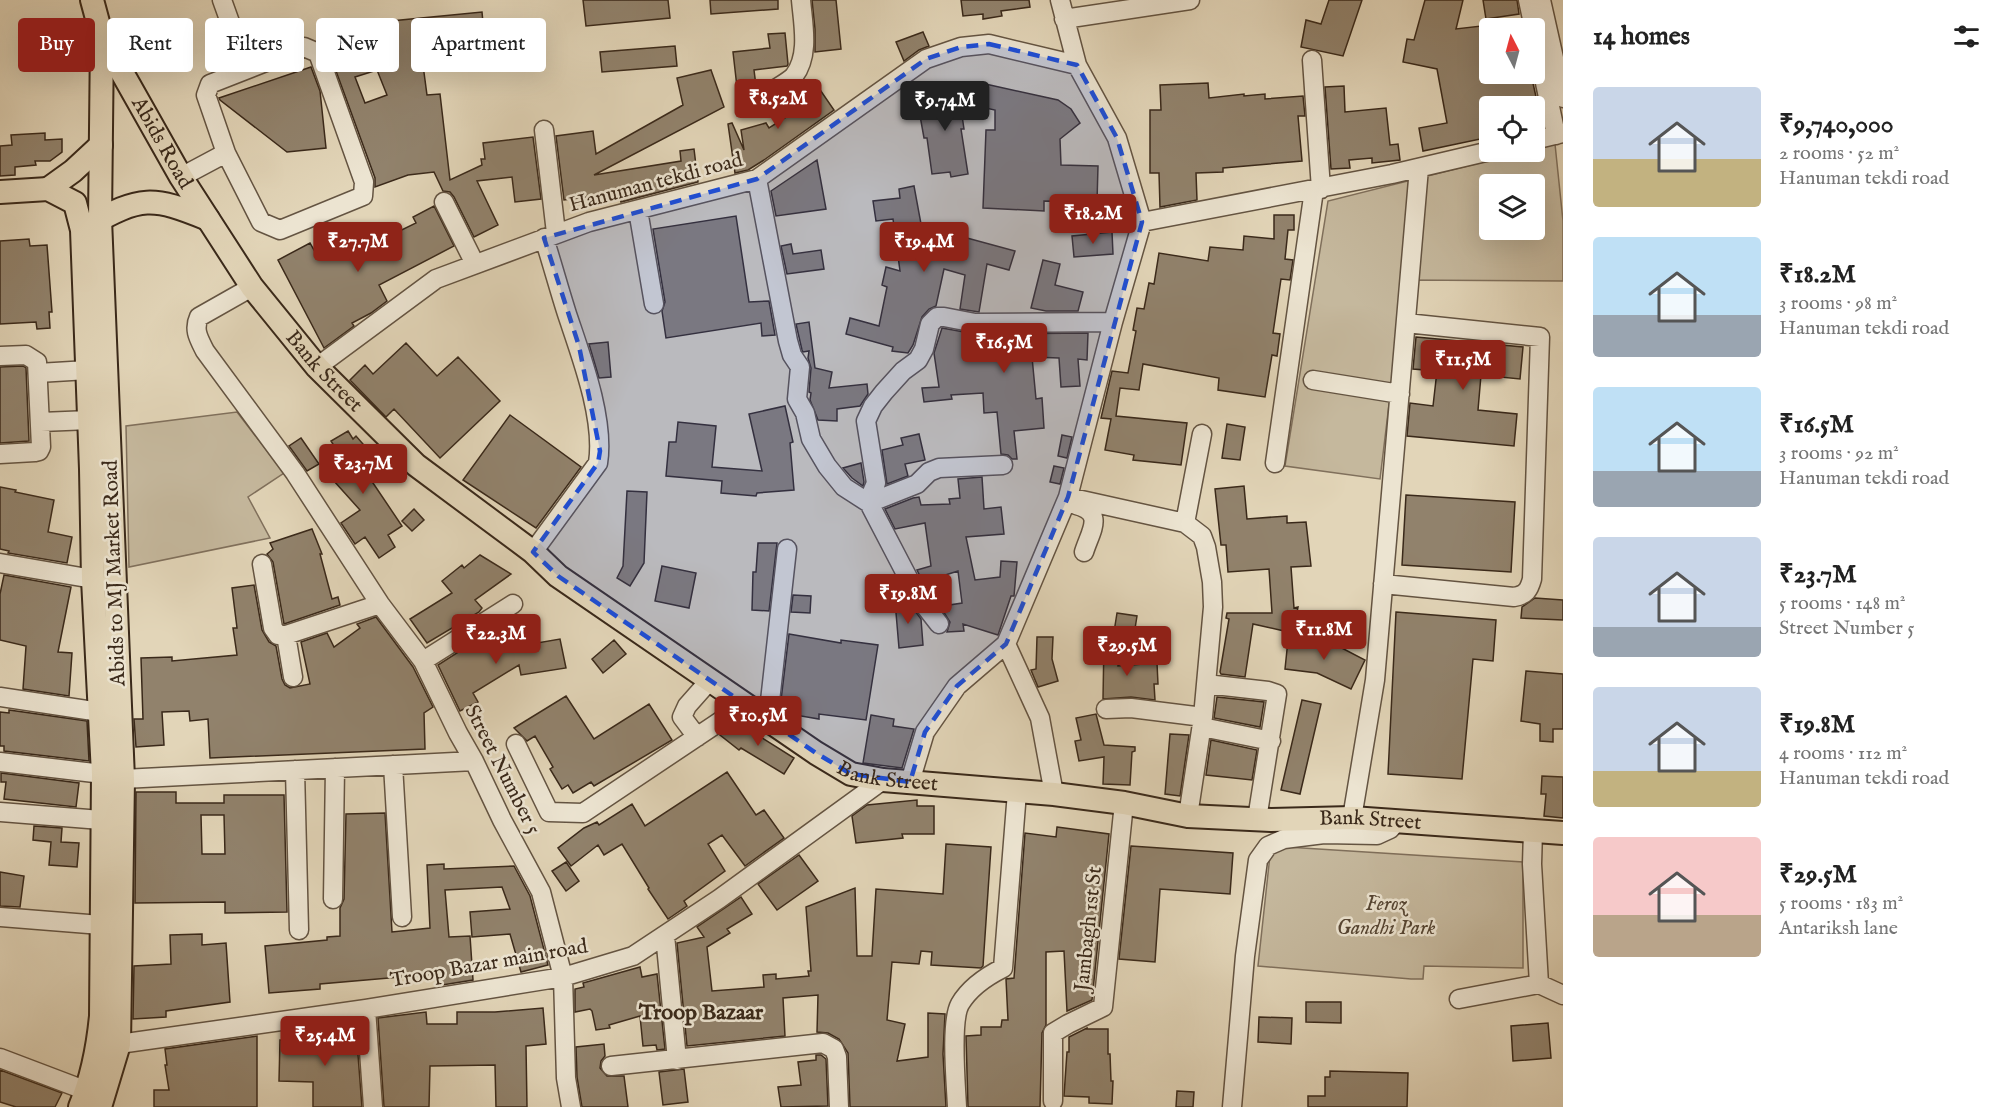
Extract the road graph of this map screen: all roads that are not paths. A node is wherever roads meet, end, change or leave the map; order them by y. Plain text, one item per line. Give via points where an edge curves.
1 (92, 0) edge
2 (222, 0) edge
3 (801, 0) edge
4 (1060, 0) edge
5 (1190, 0) edge
6 (1528, 0) edge
7 (1541, 0) edge
8 (228, 18) edge
9 (1532, 18) edge
10 (1064, 19) junction
11 (102, 37) junction
12 (1312, 60) dead end
13 (1077, 65) junction
14 (1545, 74) edge
15 (774, 90) dead end
16 (1563, 98) edge
17 (544, 130) dead end
18 (1560, 134) edge
19 (1545, 137) edge
20 (101, 145) junction
21 (226, 153) junction
22 (1479, 154) edge
23 (1419, 168) junction
24 (181, 177) junction
25 (757, 179) junction
26 (48, 189) junction
27 (1318, 189) junction
28 (0, 192) edge
29 (444, 202) dead end
30 (638, 210) junction
31 (208, 219) junction
32 (1142, 222) junction
33 (91, 225) junction
34 (550, 236) junction
35 (475, 264) junction
36 (252, 287) junction
37 (654, 304) dead end
38 (1113, 322) junction
39 (1406, 323) junction
40 (0, 356) edge
41 (317, 367) junction
42 (88, 369) junction
43 (38, 373) junction
44 (1313, 380) dead end
45 (1400, 394) junction
46 (90, 420) junction
47 (41, 422) junction
48 (1202, 434) dead end
49 (0, 454) edge
50 (1275, 463) dead end
51 (1003, 465) dead end
52 (1067, 500) junction
53 (869, 503) junction
54 (1185, 523) junction
55 (787, 549) dead end
56 (532, 552) junction
57 (1084, 552) dead end
58 (0, 563) edge
59 (262, 564) dead end
60 (93, 579) junction
61 (1383, 584) junction
62 (381, 604) junction
63 (513, 604) dead end
64 (939, 624) dead end
65 (286, 635) junction
66 (1006, 644) junction
67 (423, 661) junction
68 (293, 677) dead end
69 (710, 680) junction
70 (1206, 684) junction
71 (0, 697) edge
72 (746, 704) junction
73 (1106, 709) dead end
74 (100, 712) junction
75 (768, 719) junction
76 (1202, 722) junction
77 (697, 737) junction
78 (1271, 741) junction
79 (516, 744) dead end
80 (474, 761) junction
81 (0, 762) edge
82 (393, 765) junction
83 (335, 768) junction
84 (295, 770) junction
85 (113, 776) junction
86 (883, 780) junction
87 (910, 782) junction
88 (1017, 792) junction
89 (1054, 794) junction
90 (1124, 803) junction
91 (0, 812) edge
92 (1188, 816) junction
93 (1352, 818) junction
94 (1257, 819) junction
95 (101, 820) junction
96 (1397, 821) junction
97 (1533, 831) junction
98 (1563, 833) edge
99 (333, 899) dead end
100 (0, 917) edge
101 (402, 917) dead end
102 (101, 925) junction
103 (299, 930) dead end
104 (665, 935) junction
105 (563, 977) junction
106 (1539, 984) junction
107 (1563, 995) edge
108 (1459, 999) dead end
109 (366, 1009) junction
110 (109, 1043) junction
111 (0, 1058) edge
112 (677, 1060) junction
113 (611, 1066) dead end
114 (1053, 1101) dead end
115 (89, 1102) edge
116 (373, 1107) edge
117 (571, 1107) edge
118 (839, 1107) edge
119 (957, 1107) edge
120 (1232, 1107) edge

1 - 11 main road, Abids Road
2 - 8 street
3 - 15 street via 805,40 802,59 793,76
4 - 10 street
5 - 10 street
6 - 9 street
7 - 16 street
10 - 13 street
11 - 20 main road, Abids to MJ Market Road
11 - 24 main road, Abids Road
12 - 27 street
13 - 25 street, Hanuman tekdi road via 989,44 961,47 926,59
13 - 32 street via 1117,138
14 - 18 street
17 - 34 street
18 - 19 street
20 - 26 main road
20 - 33 main road, Abids to MJ Market Road
21 - 21 street via 261,222 280,230 363,196 364,182 318,53 304,47 210,84 206,95
21 - 24 street
22 - 23 street
23 - 27 street
23 - 39 street
24 - 31 main road, Abids Road
25 - 30 street, Hanuman tekdi road
25 - 53 street via 788,340 800,367 797,399 811,438 827,466 844,487
26 - 28 main road
26 - 33 main road, Abids to MJ Market Road via 75,203
27 - 32 street
27 - 50 street
29 - 35 street
30 - 34 street, Hanuman tekdi road
30 - 37 street
31 - 33 main road via 158,202 135,203
31 - 36 main road, Bank Street
32 - 38 street
33 - 42 main road, Abids to MJ Market Road
33 - 85 main road, Abids to MJ Market Road
34 - 35 street, Hanuman tekdi road
34 - 56 street via 579,346 600,451 598,463
35 - 41 street, Hanuman tekdi road via 436,279
36 - 41 main road, Bank Street
36 - 62 street, Street Number 5 via 199,316 195,324 197,335
38 - 52 street
38 - 53 street via 975,323 937,317 930,324 918,360 884,393 866,421 876,483
39 - 45 street
39 - 61 street via 1540,337 1532,579 1529,589 1514,597
40 - 43 street via 33,358
41 - 56 main road, Bank Street via 416,465
42 - 43 street
42 - 46 main road, Abids to MJ Market Road
43 - 47 street
44 - 45 street
45 - 61 street
46 - 47 street
46 - 60 main road, Abids to MJ Market Road
47 - 49 street via 39,451
48 - 54 street
51 - 53 street via 939,468 917,484
52 - 54 street
52 - 57 street via 1092,511 1094,522
52 - 66 street
53 - 64 street via 918,597
54 - 70 street via 1202,536 1212,582
55 - 75 street
56 - 69 main road, Bank Street via 558,576
58 - 60 street
59 - 65 street via 273,628 278,635
60 - 74 main road, Abids to MJ Market Road
61 - 93 street via 1375,680
62 - 65 street
62 - 67 street, Street Number 5
63 - 67 street
65 - 68 street
66 - 87 street via 957,686 925,732
66 - 89 street via 1040,718
67 - 80 street, Street Number 5
69 - 72 main road, Bank Street
69 - 77 street via 682,717
70 - 76 street
70 - 78 street via 1275,693 1278,698
71 - 74 street
72 - 75 main road, Bank Street
72 - 77 street
73 - 76 street via 1131,708
74 - 85 main road, Abids to MJ Market Road
75 - 86 main road, Bank Street via 851,774
76 - 78 street
76 - 92 street
77 - 79 street via 583,813 549,812
78 - 94 street
80 - 82 street
80 - 105 street, Street Number 5 via 541,892
81 - 85 street
82 - 83 street
82 - 101 street
83 - 84 street
83 - 99 street
84 - 85 street
84 - 103 street
85 - 95 main road, Abids to MJ Market Road
85 - 110 main road, Abids to MJ Market Road
86 - 87 main road, Bank Street
86 - 104 street, Troop Bazar main road
87 - 88 main road, Bank Street
88 - 89 main road, Bank Street
88 - 119 street via 1003,968 984,978 960,1004 955,1034
89 - 90 main road, Bank Street
90 - 92 main road, Bank Street
90 - 114 street, Jambagh 1st St via 1103,1007 1053,1033
91 - 95 street
92 - 94 main road, Bank Street
93 - 94 main road, Bank Street
93 - 96 main road, Bank Street
95 - 102 main road, Abids to MJ Market Road
96 - 97 main road, Bank Street
96 - 120 street via 1377,835 1324,834 1284,839 1268,846 1258,860
97 - 98 main road, Bank Street
97 - 106 street
100 - 102 street
102 - 110 main road, Abids to MJ Market Road via 101,1016
104 - 105 street, Troop Bazar main road via 633,956
104 - 112 street
105 - 109 street, Troop Bazar main road
105 - 117 street, Street Number 5
106 - 107 street
106 - 108 street
109 - 110 street, Troop Bazar main road
109 - 116 street
110 - 115 main road, Abids to MJ Market Road
111 - 115 street
112 - 113 street
112 - 118 street via 823,1043 834,1049 837,1057

